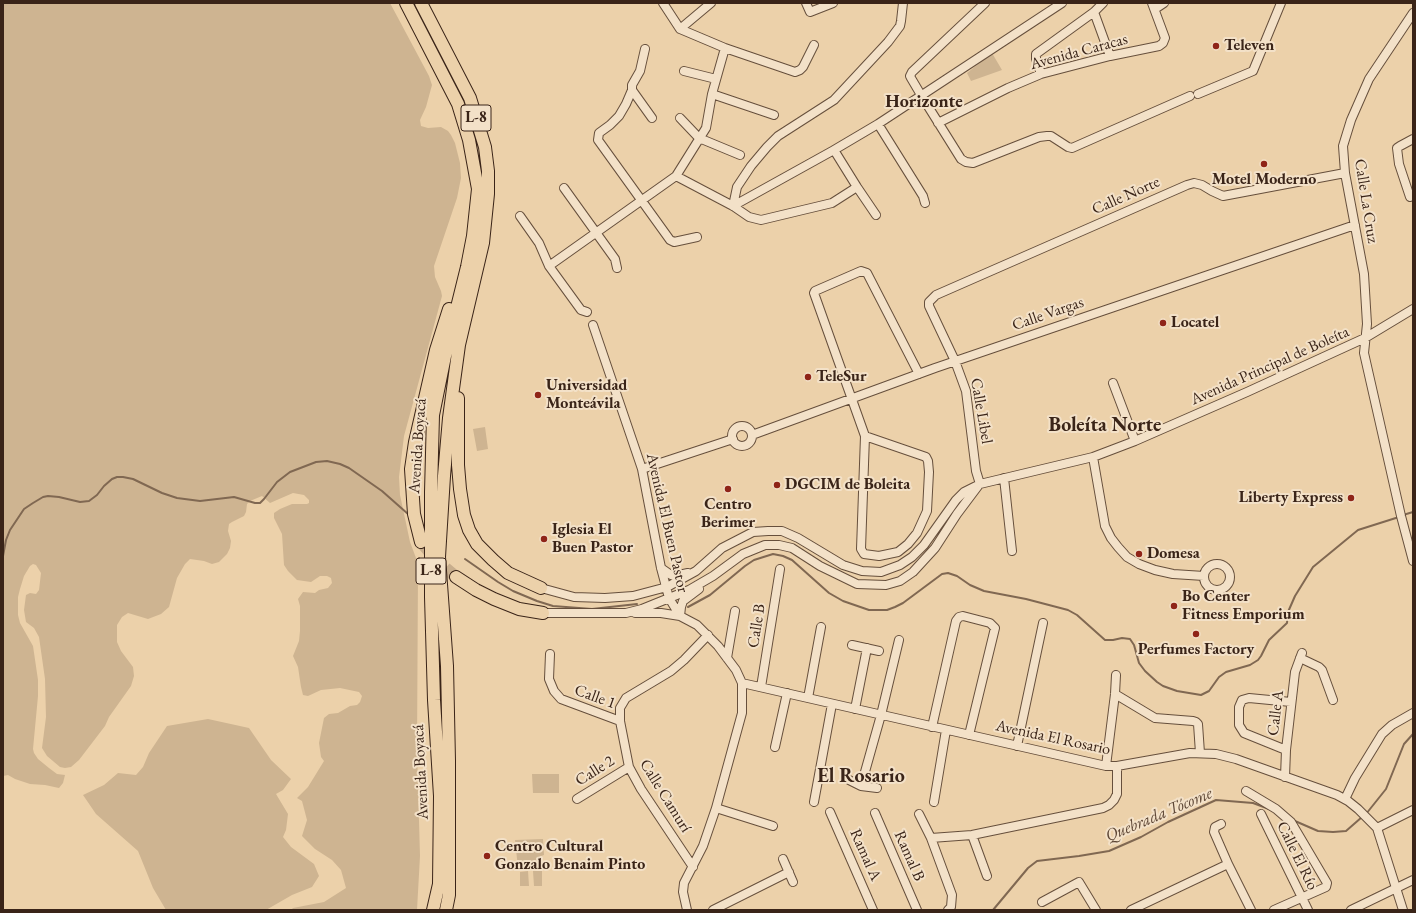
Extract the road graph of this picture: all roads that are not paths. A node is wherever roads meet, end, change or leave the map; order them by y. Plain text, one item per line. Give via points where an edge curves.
1 (406, 3) edge
2 (421, 3) edge
3 (663, 3) edge
4 (711, 3) edge
5 (806, 3) edge
6 (833, 3) edge
7 (903, 3) edge
8 (985, 3) edge
9 (1062, 3) edge
10 (1103, 3) edge
11 (1164, 3) edge
12 (1281, 3) edge
13 (1154, 6) edge
14 (1094, 12) junction
15 (1413, 13) edge
16 (680, 29) junction
17 (814, 45) dead end
18 (725, 48) junction
19 (645, 49) dead end
20 (1110, 56) junction
21 (684, 71) dead end
22 (1041, 74) junction
23 (716, 78) junction
24 (632, 90) junction
25 (712, 94) junction
26 (921, 95) junction
27 (774, 115) dead end
28 (652, 118) dead end
29 (680, 118) dead end
30 (938, 123) junction
31 (878, 124) junction
32 (699, 138) junction
33 (1413, 139) edge
34 (834, 150) junction
35 (740, 155) dead end
36 (1345, 173) junction
37 (676, 176) junction
38 (857, 187) junction
39 (564, 188) dead end
40 (1410, 198) dead end
41 (642, 199) junction
42 (925, 203) dead end
43 (732, 206) junction
44 (876, 215) dead end
45 (520, 216) dead end
46 (1355, 225) junction
47 (596, 232) junction
48 (473, 236) junction
49 (697, 237) dead end
50 (549, 266) junction
51 (617, 268) dead end
52 (929, 302) joint
53 (1413, 309) edge
54 (587, 312) dead end
55 (593, 325) dead end
56 (1365, 338) junction
57 (459, 345) junction
58 (955, 361) junction
59 (919, 374) junction
60 (1113, 383) dead end
61 (852, 398) junction
62 (752, 435) junction
63 (865, 436) junction
64 (733, 439) junction
65 (1135, 441) junction
66 (1093, 457) junction
67 (642, 469) junction
68 (1004, 478) junction
69 (980, 484) junction
70 (421, 542) tunnel mouth
71 (1012, 551) dead end
72 (1413, 562) edge
73 (662, 568) junction
74 (780, 569) dead end
75 (696, 571) junction
76 (713, 576) junction
77 (1204, 576) dead end
78 (456, 577) tunnel mouth
79 (667, 587) junction
80 (541, 588) joint
81 (669, 598) junction
82 (735, 611) dead end
83 (543, 613) joint
84 (626, 613) junction
85 (680, 616) junction
86 (1043, 623) dead end
87 (821, 627) dead end
88 (708, 635) junction
89 (899, 640) dead end
90 (852, 645) dead end
91 (867, 648) junction
92 (879, 651) dead end
93 (550, 654) dead end
94 (727, 658) junction
95 (1116, 675) dead end
96 (742, 683) junction
97 (761, 687) junction
98 (787, 693) junction
99 (1115, 694) junction
100 (808, 698) junction
101 (1333, 700) dead end
102 (1291, 702) junction
103 (832, 704) junction
104 (856, 709) junction
105 (1413, 713) edge
106 (881, 715) junction
107 (620, 721) junction
108 (932, 727) junction
109 (946, 730) junction
110 (969, 735) junction
111 (1017, 746) junction
112 (775, 747) dead end
113 (1286, 750) junction
114 (1200, 753) junction
115 (1106, 766) junction
116 (1117, 766) junction
117 (628, 767) junction
118 (1285, 777) junction
119 (849, 780) dead end
120 (861, 786) junction
121 (877, 788) dead end
122 (1246, 791) dead end
123 (577, 799) dead end
124 (1345, 799) junction
125 (814, 802) dead end
126 (934, 802) dead end
127 (716, 808) junction
128 (1413, 810) edge
129 (830, 812) dead end
130 (875, 813) dead end
131 (919, 814) dead end
132 (1261, 814) dead end
133 (1221, 824) dead end
134 (773, 826) dead end
135 (1377, 828) junction
136 (972, 835) junction
137 (931, 838) junction
138 (783, 859) dead end
139 (1228, 864) junction
140 (693, 867) junction
141 (789, 872) junction
142 (987, 876) dead end
143 (1413, 880) edge
144 (793, 882) dead end
145 (1396, 888) junction
146 (1302, 898) junction
147 (1042, 902) dead end
148 (1248, 909) edge
149 (433, 910) edge
150 (446, 910) edge
151 (687, 910) edge
152 (713, 910) edge
153 (873, 910) edge
154 (917, 910) edge
155 (948, 910) edge
156 (1096, 910) edge
157 (1131, 910) edge
158 (1274, 910) edge
159 (1308, 910) edge
160 (1351, 910) edge
161 (1403, 910) edge

1 - 48 highway, Avenida Boyacá / L-8 via 458,104 469,140 478,189
2 - 57 highway, Avenida Boyacá / L-8 via 470,98 485,147 488,171 483,243
3 - 16 street
4 - 16 street
5 - 6 street via 810,12
7 - 43 street via 901,21 888,42 834,100 778,136 767,147 737,186
8 - 26 street via 912,72 911,78
9 - 26 street
10 - 14 street
11 - 13 street
12 - 30 street via 1253,71 1072,148 1047,136 969,163 961,158
13 - 20 street, Avenida Caracas via 1165,38 1163,43 1154,48
14 - 20 street
14 - 22 street via 1036,54
15 - 36 street, Calle La Cruz via 1369,80 1351,120 1343,146
16 - 18 street
17 - 18 street via 803,67 795,72
18 - 23 street
19 - 24 street
20 - 22 street, Avenida Caracas
21 - 23 street
22 - 30 street, Avenida Caracas
23 - 25 street
24 - 28 street
24 - 41 street via 619,116 597,137
25 - 27 street
25 - 32 street via 706,128
26 - 30 street
26 - 31 street
29 - 32 street
31 - 34 street
31 - 42 street
32 - 35 street
32 - 37 street
33 - 40 street via 1397,148 1398,164
34 - 38 street
34 - 43 street
36 - 46 street, Calle La Cruz
36 - 52 street, Calle Norte via 1223,196 1202,185 1187,185 936,295
37 - 41 street
37 - 43 street
38 - 43 street via 832,203 761,220 749,217
38 - 44 street
39 - 47 street
41 - 47 street
41 - 49 street via 672,241
45 - 50 street via 539,243
46 - 56 street, Calle La Cruz via 1364,274 1367,324
46 - 58 street, Calle Vargas
47 - 50 street
47 - 51 street via 615,259
48 - 70 highway via 436,350 411,469 414,514
48 - 149 highway, Avenida Boyacá / L-8 via 444,356 433,415 431,597 440,796 439,884
50 - 54 street via 581,310
52 - 58 street, Calle Libel via 930,310
53 - 56 street, Avenida Principal de Boleíta
55 - 67 street, Avenida El Buen Pastor
56 - 65 street, Avenida Principal de Boleíta
56 - 72 street, Calle La Cruz via 1365,360 1400,516
57 - 80 highway via 458,465 464,515 477,544 493,560 508,573
57 - 150 highway, Avenida Boyacá / L-8 via 448,432 439,557 447,666 449,761 449,895
58 - 59 street, Calle Vargas
58 - 69 street, Calle Libel via 966,390 976,471
59 - 61 street, Calle Vargas
59 - 61 street via 867,273 860,271 814,293
60 - 65 street
61 - 62 street, Calle Vargas
61 - 63 street
62 - 64 street, Calle Vargas via 743,445 737,444
62 - 64 street via 749,429 741,426 734,430
63 - 63 street via 861,549 864,554 879,556 898,552 917,533 927,510 928,461 926,457
64 - 67 street, Calle Vargas
65 - 66 street, Avenida Principal de Boleíta
66 - 68 street
66 - 77 street via 1105,526 1118,547 1133,560 1156,570
67 - 73 street, Avenida El Buen Pastor
68 - 69 street
68 - 71 street
69 - 75 street via 964,492 956,500 912,558 900,566 881,572 862,571 843,565 782,531 752,532 722,548
69 - 76 street via 935,548 913,572 900,581 886,585 857,584 820,566 792,548 779,545 765,545 743,554
73 - 75 street via 674,576
73 - 79 street, Avenida El Buen Pastor
74 - 97 street, Calle B
75 - 79 street
76 - 81 street
76 - 85 street via 683,601
78 - 83 highway via 494,599 519,609
79 - 80 street via 633,596 605,598 574,598
79 - 81 street, Avenida El Buen Pastor
81 - 84 street
81 - 85 street, Avenida El Buen Pastor
82 - 94 street
83 - 84 street
84 - 85 street
85 - 88 street, Avenida El Buen Pastor via 697,625
86 - 111 street
87 - 100 street
88 - 94 street, Avenida El Buen Pastor
88 - 107 street, Calle Camurí via 671,671 626,698 620,708
89 - 106 street
90 - 91 street
91 - 92 street
91 - 104 street
93 - 107 street, Calle 1 via 549,680 561,699
94 - 96 street, Avenida El Buen Pastor
95 - 99 street
96 - 97 street, Avenida El Rosario
96 - 127 street, Avenida El Buen Pastor via 742,713
97 - 98 street, Avenida El Rosario
98 - 100 street, Avenida El Rosario
98 - 112 street
99 - 114 street via 1155,718 1196,722
99 - 115 street
100 - 103 street, Avenida El Rosario
101 - 102 street, Calle A via 1322,670 1301,656 1295,672
102 - 113 street, Calle A
102 - 113 street via 1249,698 1242,700 1239,708 1239,725 1244,733
103 - 104 street, Avenida El Rosario
103 - 125 street
104 - 106 street, Avenida El Rosario
105 - 124 street via 1382,734
106 - 108 street, Avenida El Rosario
106 - 120 street
107 - 117 street, Calle Camurí
108 - 109 street, Avenida El Rosario
108 - 110 street via 956,621 958,616 963,616 990,623 995,628
109 - 110 street, Avenida El Rosario
109 - 126 street
110 - 111 street, Avenida El Rosario
111 - 115 street, Avenida El Rosario
113 - 118 street, Calle A
114 - 116 street, Avenida El Rosario
114 - 118 street, Avenida El Rosario via 1236,759
115 - 116 street, Avenida El Rosario
116 - 136 street via 1117,794 1110,805
117 - 123 street, Calle 2
117 - 140 street, Calle Camurí
118 - 124 street, Avenida El Rosario
119 - 120 street
120 - 121 street
122 - 146 street via 1276,809 1291,822 1327,883 1326,887
124 - 135 street, Avenida El Rosario
127 - 134 street
127 - 140 street, Avenida El Buen Pastor
128 - 135 street
129 - 153 street, Ramal A
130 - 154 street, Ramal B
131 - 137 street
132 - 146 street, Calle El Río
133 - 139 street via 1214,830
135 - 145 street, Avenida El Rosario
136 - 137 street
136 - 142 street
137 - 155 street via 952,895 953,901
138 - 141 street
139 - 148 street
139 - 157 street
140 - 151 street, Avenida El Buen Pastor via 686,879 683,892
141 - 144 street
141 - 152 street
143 - 145 street
145 - 160 street
145 - 161 street, Avenida El Rosario
146 - 158 street
146 - 159 street, Calle El Río
147 - 156 street via 1079,882

